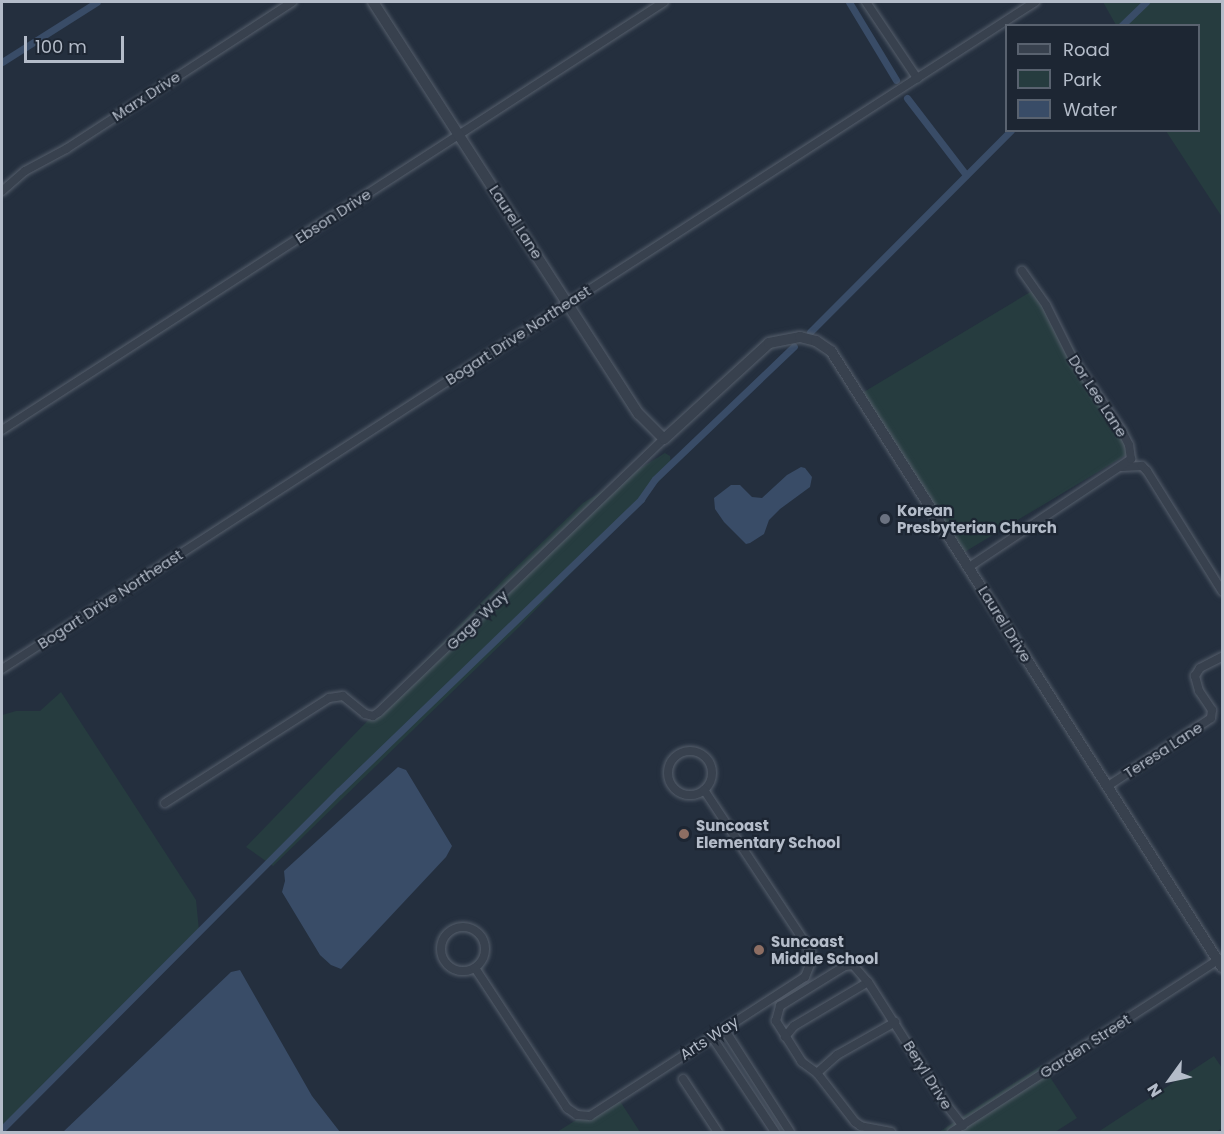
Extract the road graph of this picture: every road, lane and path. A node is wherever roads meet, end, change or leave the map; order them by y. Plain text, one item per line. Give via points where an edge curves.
1 (292, 2) edge
2 (373, 2) edge
3 (664, 2) edge
4 (867, 2) edge
5 (1035, 2) edge
6 (917, 78) junction
7 (458, 132) junction
8 (2, 191) edge
9 (1022, 271) dead end
10 (568, 304) junction
11 (756, 352) joint
12 (2, 430) edge
13 (664, 439) junction
14 (1121, 467) junction
15 (969, 567) junction
16 (1222, 591) edge
17 (1222, 657) edge
18 (2, 669) edge
19 (1108, 786) junction
20 (704, 790) junction
21 (165, 803) dead end
22 (1220, 963) edge
23 (475, 968) junction
24 (868, 982) junction
25 (895, 1022) junction
26 (724, 1029) junction
27 (712, 1037) junction
28 (785, 1037) junction
29 (817, 1072) junction
30 (683, 1079) dead end
31 (963, 1126) junction
32 (718, 1132) edge
33 (775, 1132) edge
34 (790, 1132) edge
35 (891, 1132) edge
36 (952, 1132) edge

1 - 8 street, Marx Drive via 66,149 25,171
2 - 7 street, Laurel Lane
3 - 7 street, Ebson Drive
4 - 6 street
5 - 6 street, Bogart Drive Northeast
6 - 10 street, Bogart Drive Northeast
7 - 10 street, Laurel Lane
7 - 12 street, Ebson Drive
9 - 14 street, Dor Lee Lane via 1125,438 1131,459
10 - 13 street, Laurel Lane via 645,422
10 - 18 street, Bogart Drive Northeast
11 - 13 street, Gage Way
11 - 15 street, Laurel Drive via 769,343 791,337 816,340 831,351
13 - 21 street, Gage Way via 379,712 373,716 365,714 343,696 329,698
14 - 15 street
14 - 16 street via 1142,466 1147,471
15 - 19 street, Laurel Drive
17 - 19 street, Teresa Lane via 1200,668 1195,676 1199,691 1212,710 1211,718
19 - 22 street, Laurel Drive
20 - 20 street via 712,777 705,756 690,750 676,755 668,774 673,787 684,794
20 - 26 street, Arts Way via 810,950 812,960 805,977
22 - 31 street, Garden Street
23 - 23 street via 463,972 445,962 441,949 450,932 470,928 481,937 484,957
23 - 27 street, Arts Way via 567,1108 577,1115 590,1116
24 - 25 street, Beryl Drive
24 - 28 street via 795,1026
24 - 28 street, Beryl Drive via 853,965 845,966 789,1000 776,1021
25 - 29 street via 837,1054
25 - 31 street, Beryl Drive
26 - 27 street, Arts Way
26 - 34 street
27 - 33 street
28 - 29 street, Beryl Drive via 802,1062
29 - 35 street, Beryl Drive via 855,1122
30 - 32 street
31 - 36 street, Garden Street

